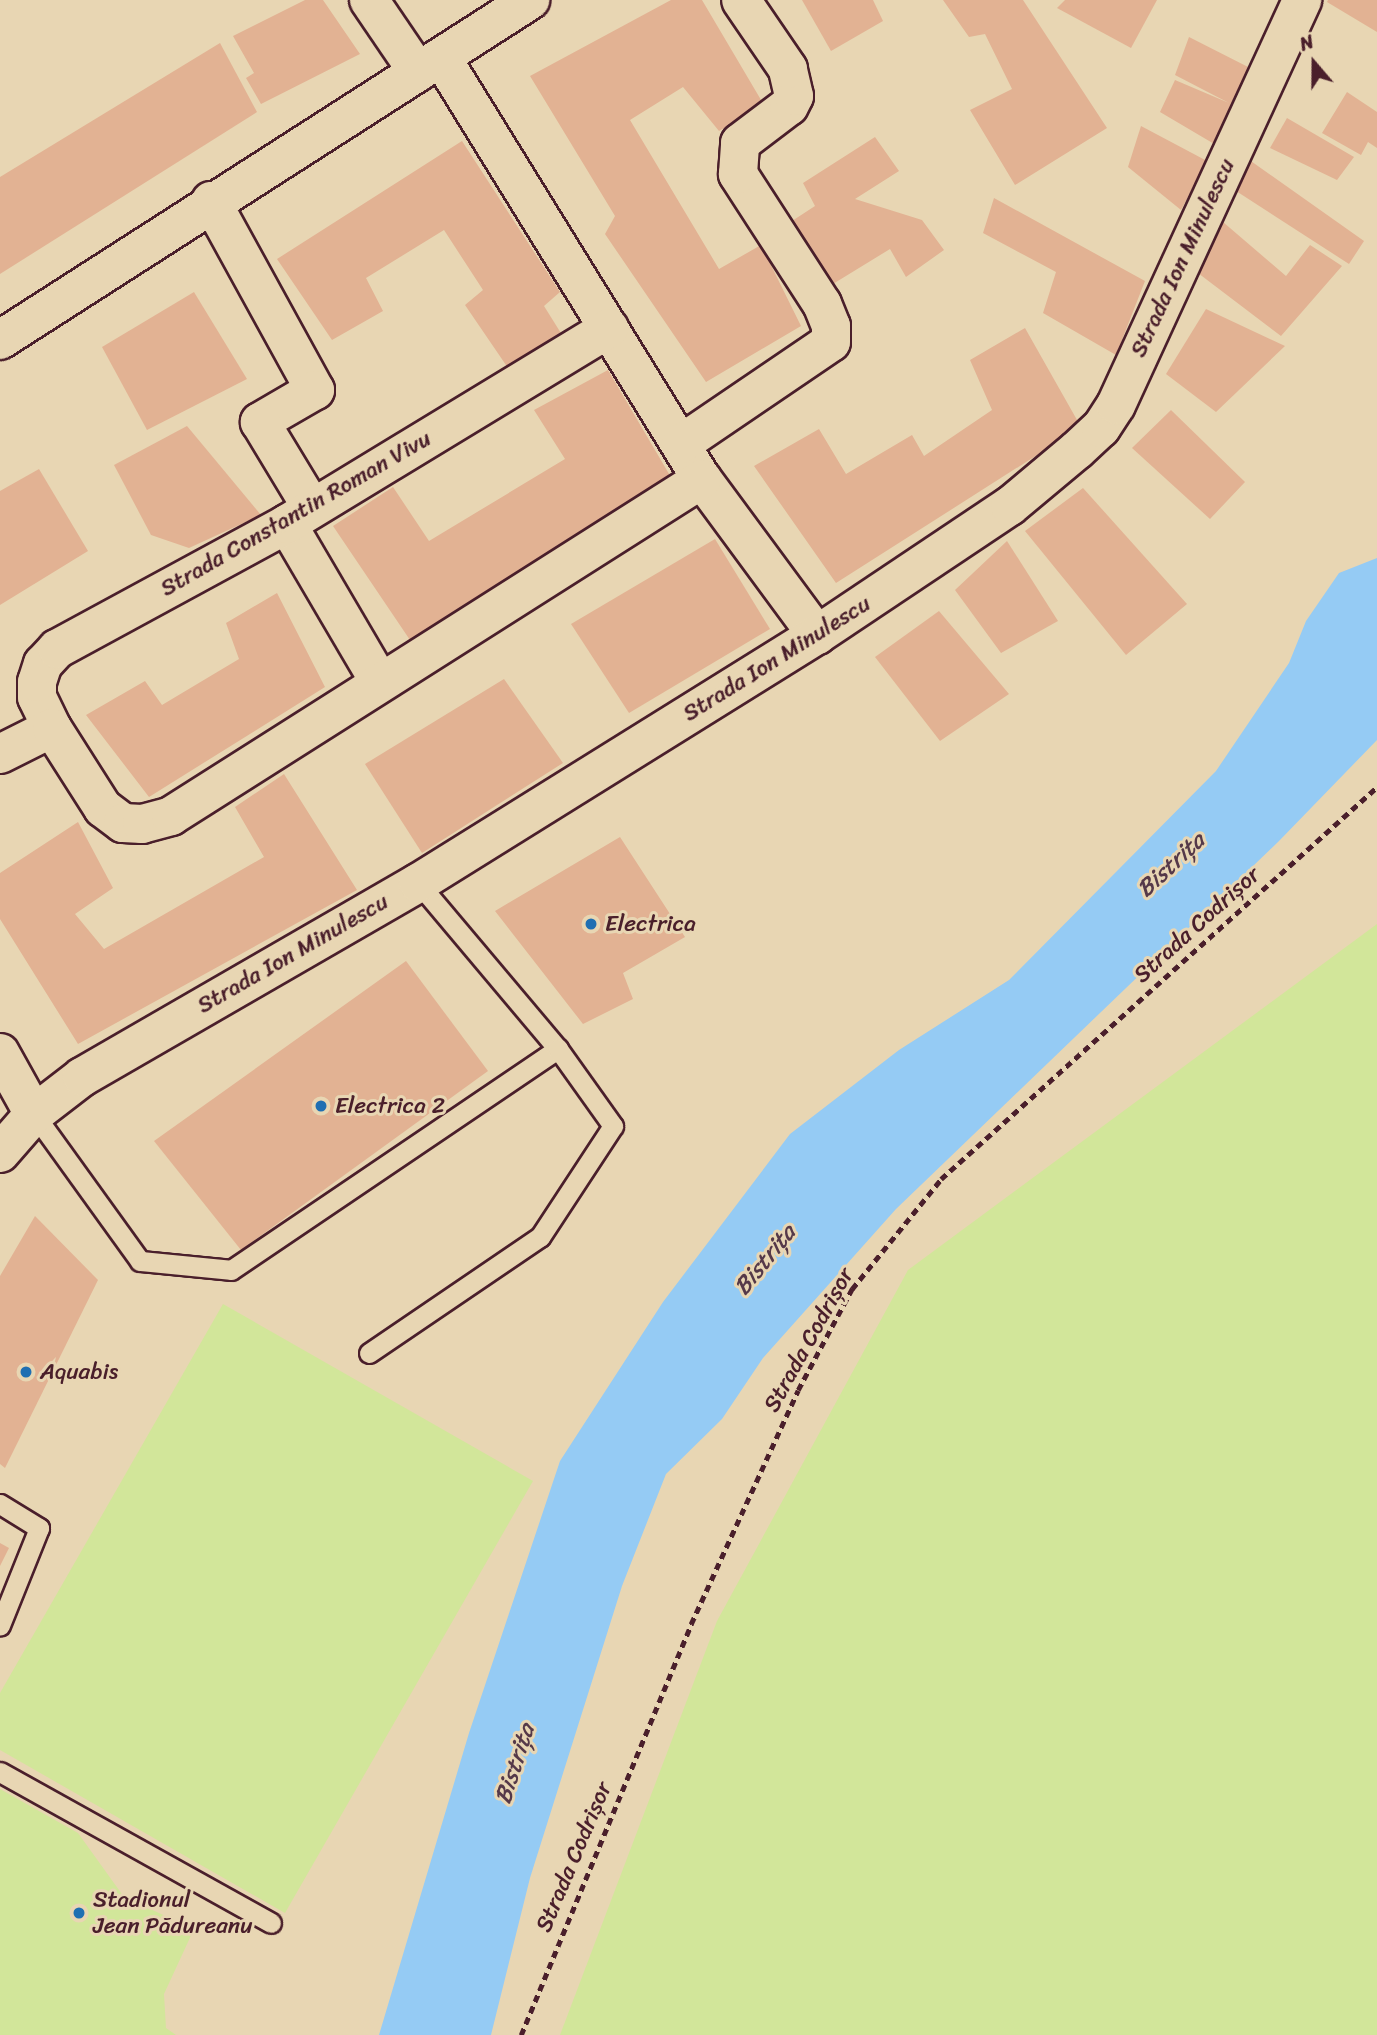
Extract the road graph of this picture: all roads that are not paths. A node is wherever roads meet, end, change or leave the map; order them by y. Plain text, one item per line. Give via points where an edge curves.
1 (369, 0) edge
2 (530, 0) edge
3 (741, 0) edge
4 (1302, 0) edge
5 (430, 64) junction
6 (211, 201) junction
7 (609, 328) junction
8 (0, 340) edge
9 (681, 444) junction
10 (702, 479) junction
11 (299, 516) junction
12 (817, 635) junction
13 (379, 681) junction
14 (52, 728) junction
15 (0, 754) edge
16 (418, 883) junction
17 (558, 1049) junction
18 (0, 1053) edge
19 (34, 1114) junction
20 (0, 1153) edge
21 (369, 1353) dead end
22 (0, 1504) edge
23 (0, 1625) edge
24 (0, 1772) edge
25 (271, 1923) dead end

1 - 5 street
2 - 5 street
3 - 9 street via 788,69 794,96 789,106 740,143 738,174 822,304 831,326 831,342
4 - 12 street, Strada Ion Minulescu via 1116,405 1101,428 1010,506
5 - 6 street
5 - 7 street
6 - 8 street
6 - 11 street via 315,390 260,422
7 - 9 street
7 - 11 street, Strada Constantin Roman Vivu
9 - 10 street
10 - 12 street
10 - 13 street, Strada Constantin Roman Vivu
11 - 13 street
11 - 14 street, Strada Constantin Roman Vivu via 57,649 43,664 37,682 37,697
12 - 16 street, Strada Ion Minulescu
13 - 14 street, Strada Constantin Roman Vivu via 171,816 142,824 123,822 103,808
14 - 15 street
16 - 17 lane
16 - 19 street, Strada Ion Minulescu via 82,1077
17 - 19 lane via 231,1270 141,1261
17 - 21 lane via 614,1126 540,1237
18 - 19 street
19 - 20 street, Strada Ion Minulescu
22 - 23 lane via 39,1528
24 - 25 lane

